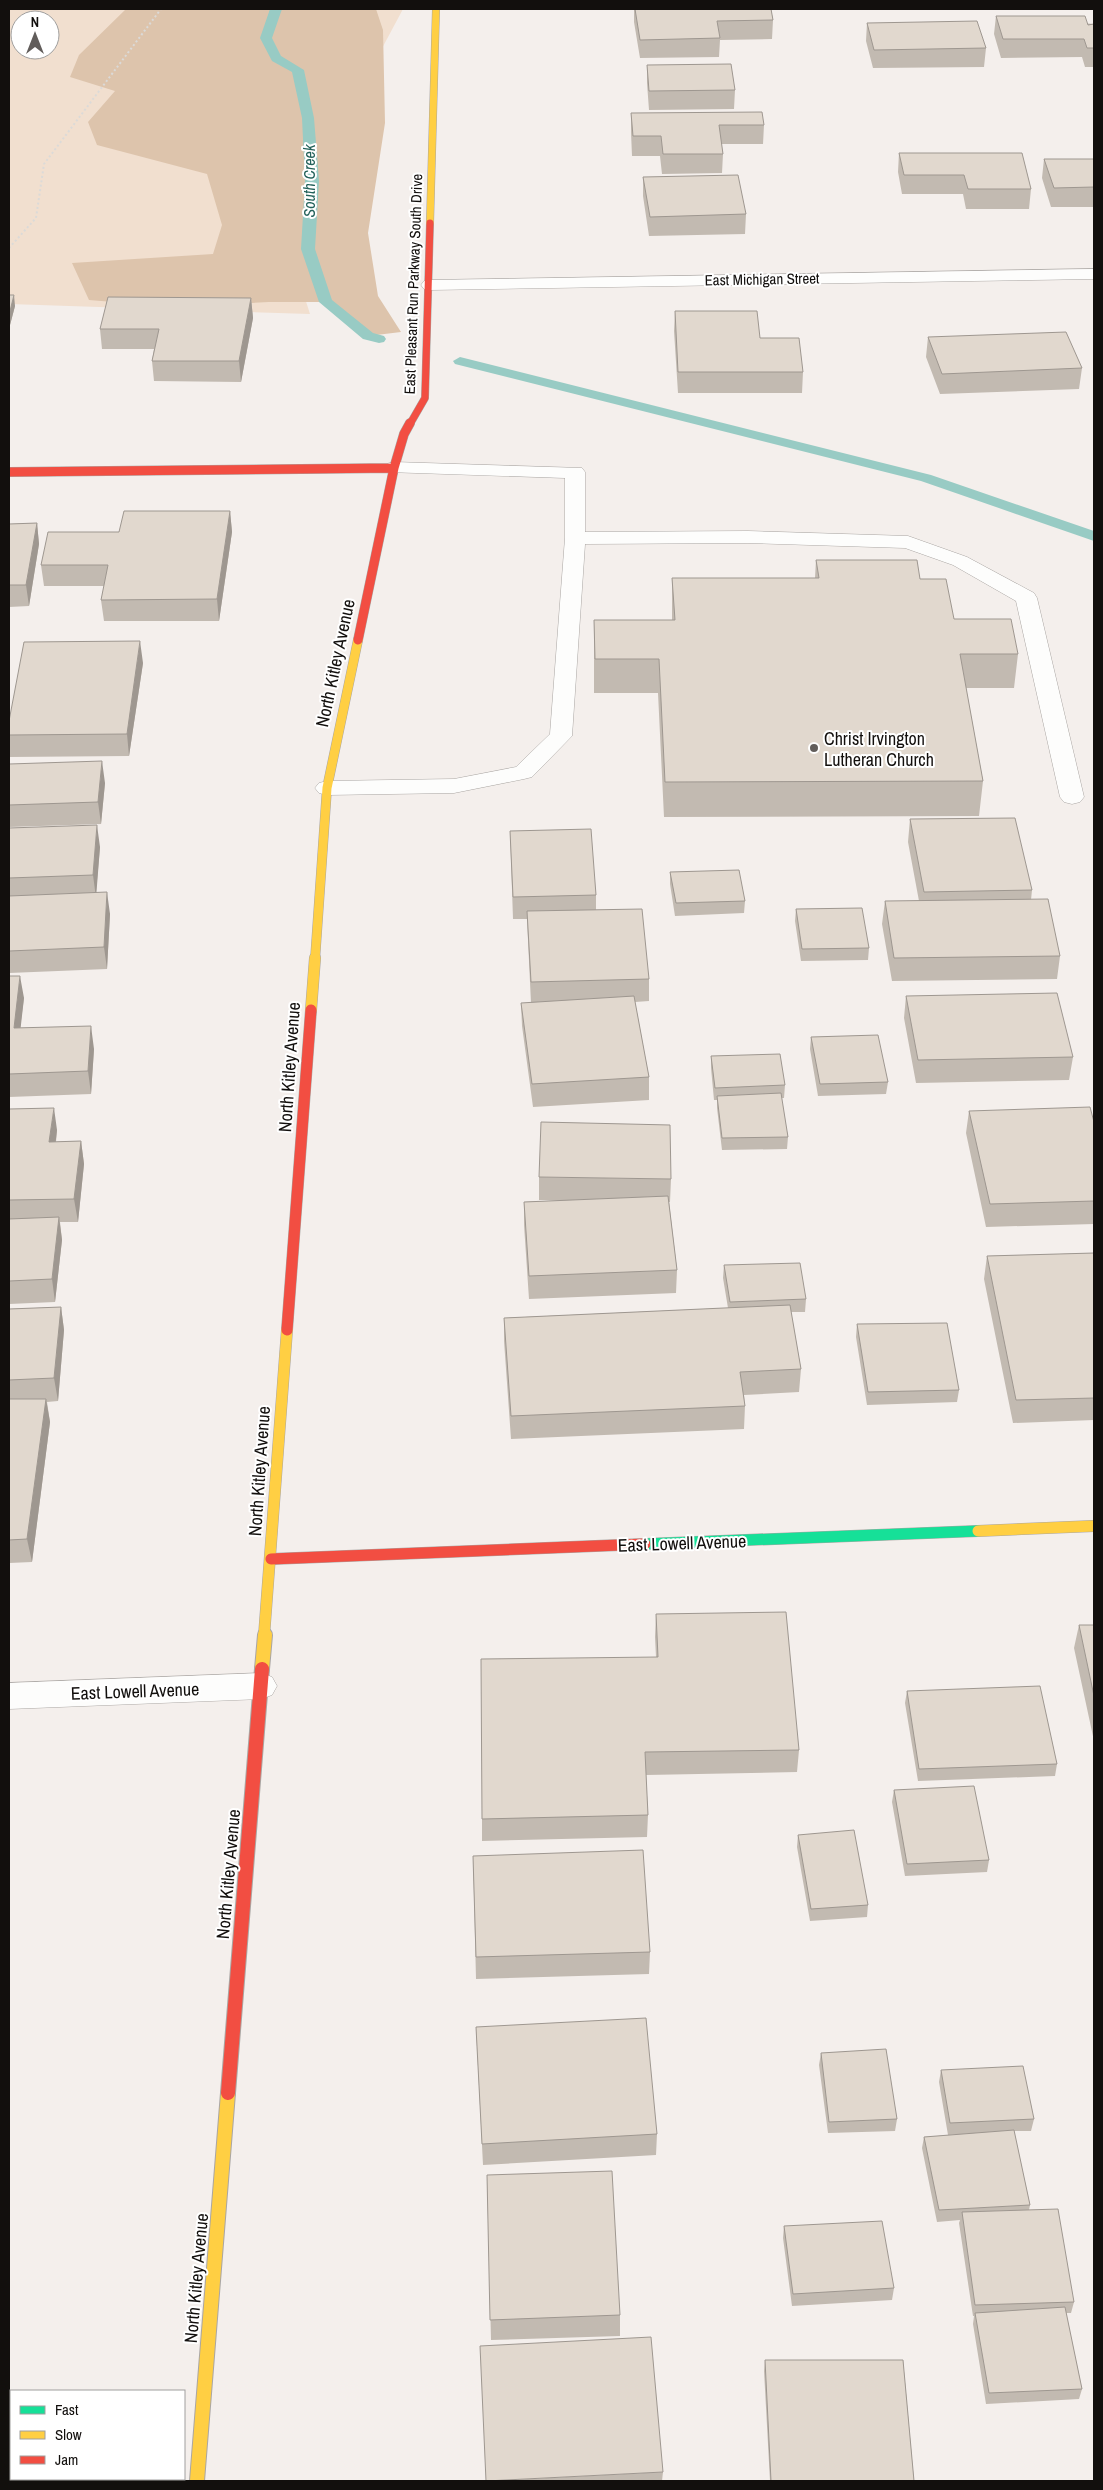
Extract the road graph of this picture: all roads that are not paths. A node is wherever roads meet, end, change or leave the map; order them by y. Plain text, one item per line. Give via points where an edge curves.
1 (436, 9) edge
2 (1094, 274) edge
3 (430, 285) junction
4 (394, 468) junction
5 (9, 472) edge
6 (575, 538) junction
7 (327, 788) junction
8 (1072, 797) dead end
9 (1094, 1526) edge
10 (270, 1559) junction
11 (261, 1686) junction
12 (9, 1696) edge
13 (196, 2481) edge

1 - 3 street, East Pleasant Run Parkway South Drive
2 - 3 street, East Michigan Street
3 - 4 street, East Pleasant Run Parkway South Drive via 425,398 404,434
4 - 5 street
4 - 6 street via 574,472
4 - 7 street, North Kitley Avenue
6 - 7 street via 561,736 524,772 454,786
6 - 8 street via 748,537 908,542 960,561 1026,598
7 - 10 street, North Kitley Avenue
9 - 10 street, East Lowell Avenue
10 - 11 street, North Kitley Avenue
11 - 12 street, East Lowell Avenue
11 - 13 street, North Kitley Avenue

